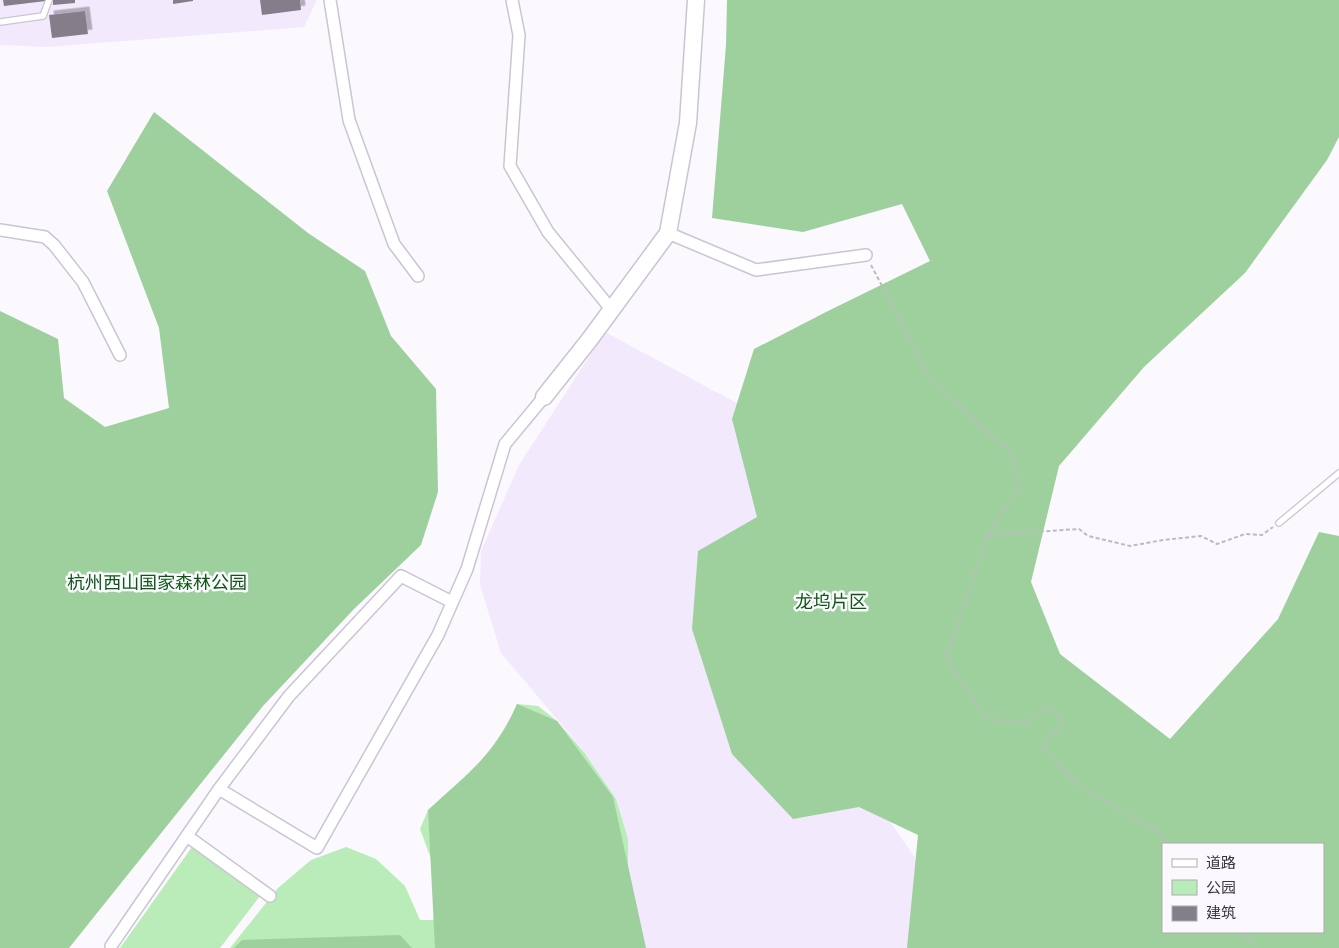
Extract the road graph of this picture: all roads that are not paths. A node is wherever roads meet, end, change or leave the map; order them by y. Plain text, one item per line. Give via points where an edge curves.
1 (49, 0) edge
2 (330, 0) edge
3 (512, 0) edge
4 (696, 0) edge
5 (0, 22) edge
6 (0, 230) edge
7 (668, 233) junction
8 (866, 255) road end
9 (418, 276) dead end
10 (611, 310) junction
11 (120, 355) dead end
12 (544, 397) joint
13 (1339, 473) edge
14 (1279, 524) road end
15 (452, 602) junction
16 (219, 789) junction
17 (187, 836) junction
18 (270, 896) dead end
19 (111, 946) dead end

1 - 5 lane via 43,16
2 - 9 street via 350,120 394,244
3 - 10 street via 518,35 510,166 548,232
4 - 7 street via 688,123
6 - 11 street via 45,237 54,245 83,282
7 - 8 street via 756,270
7 - 10 street
10 - 12 street
12 - 15 street via 505,444 467,569
13 - 14 lane
15 - 16 street via 401,576 289,696
15 - 16 street via 438,635 317,848
16 - 17 street
17 - 18 street
17 - 19 street

